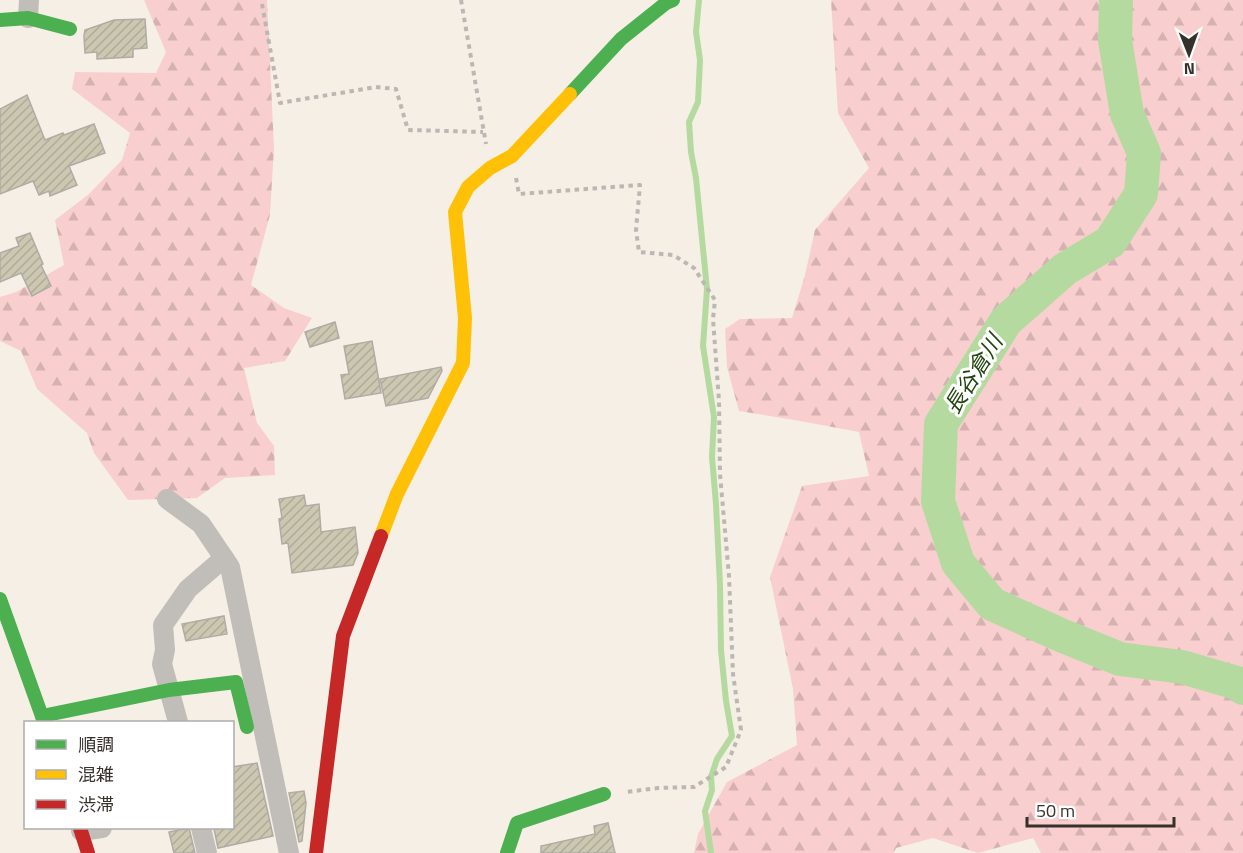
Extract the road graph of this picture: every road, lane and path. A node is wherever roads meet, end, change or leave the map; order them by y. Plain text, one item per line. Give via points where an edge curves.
1 (461, 0) edge
2 (673, 0) edge
3 (262, 4) dead end
4 (29, 9) edge
5 (0, 20) edge
6 (70, 29) dead end
7 (483, 132) junction
8 (512, 156) junction
9 (490, 168) junction
10 (167, 499) dead end
11 (224, 558) junction
12 (0, 599) edge
13 (169, 690) junction
14 (43, 719) edge
15 (177, 721) edge
16 (247, 727) dead end
17 (604, 794) joint
18 (81, 829) edge
19 (201, 829) edge
20 (88, 853) edge
21 (207, 853) edge
22 (289, 853) edge
23 (316, 853) edge
24 (507, 853) edge

1 - 7 path
2 - 8 street via 621,39
3 - 7 path via 280,103 376,87 396,88 408,130
4 - 5 street
4 - 6 street
7 - 9 path
8 - 9 street
8 - 17 path via 519,194 640,185 636,230 639,252 673,255 694,268 715,300 720,474 733,674 741,730 726,767 694,787
9 - 23 street via 468,187 455,212 465,318 464,363 397,494 343,636
10 - 11 street via 201,524
11 - 13 street via 188,589 163,625 162,664
11 - 22 street via 230,567
12 - 14 street
13 - 14 street
13 - 15 street
13 - 16 street via 236,682
17 - 24 street via 517,823
18 - 20 street
19 - 21 street

